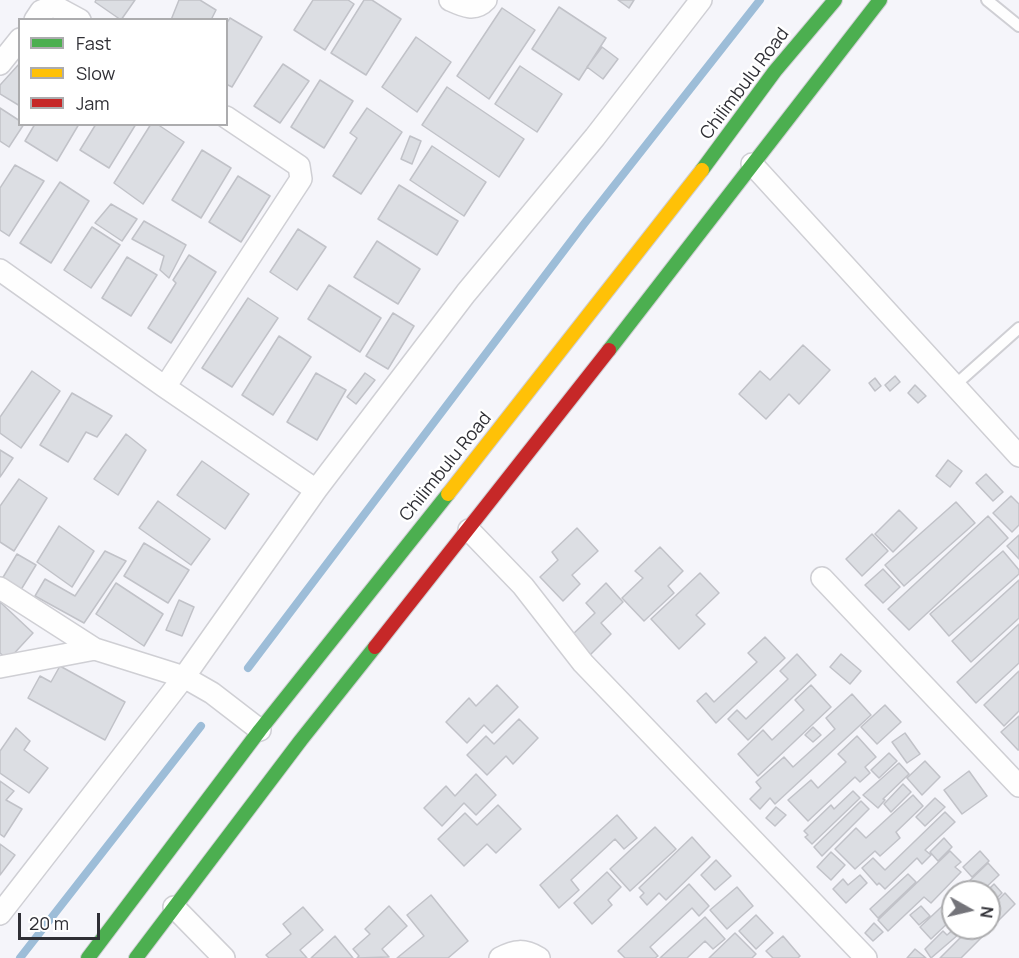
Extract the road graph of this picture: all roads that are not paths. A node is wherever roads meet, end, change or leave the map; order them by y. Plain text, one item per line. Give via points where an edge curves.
1 (450, 0) edge
2 (486, 0) edge
3 (700, 0) edge
4 (835, 0) edge
5 (880, 0) edge
6 (987, 0) edge
7 (36, 18) edge
8 (76, 18) edge
9 (1019, 26) edge
10 (18, 42) edge
11 (0, 64) edge
12 (228, 118) edge
13 (752, 164) junction
14 (0, 270) edge
15 (1019, 328) edge
16 (954, 386) junction
17 (165, 387) junction
18 (1019, 456) edge
19 (316, 490) junction
20 (469, 530) junction
21 (822, 578) dead end
22 (0, 588) edge
23 (95, 649) junction
24 (0, 667) edge
25 (184, 677) junction
26 (260, 730) junction
27 (1019, 786) edge
28 (174, 907) junction
29 (0, 914) edge
30 (88, 958) edge
31 (136, 958) edge
32 (224, 958) edge
33 (500, 958) edge
34 (539, 958) edge
35 (866, 958) edge

1 - 2 street via 467,8 480,6
3 - 19 street via 595,137 466,293
4 - 26 main road, Chilimbulu Road via 775,71 567,344
5 - 13 main road
6 - 9 lane
7 - 8 street via 41,11 54,6
10 - 11 street
12 - 17 street via 299,166 301,179
13 - 16 street
13 - 20 main road
14 - 17 street
15 - 16 lane
16 - 18 street
17 - 19 street
19 - 25 street
20 - 28 main road
20 - 35 street via 523,586 583,663
21 - 27 street
22 - 23 street
23 - 24 street
23 - 25 street
25 - 26 street
25 - 29 street
26 - 30 main road, Chilimbulu Road
28 - 31 main road
28 - 32 street
33 - 34 street via 514,950

